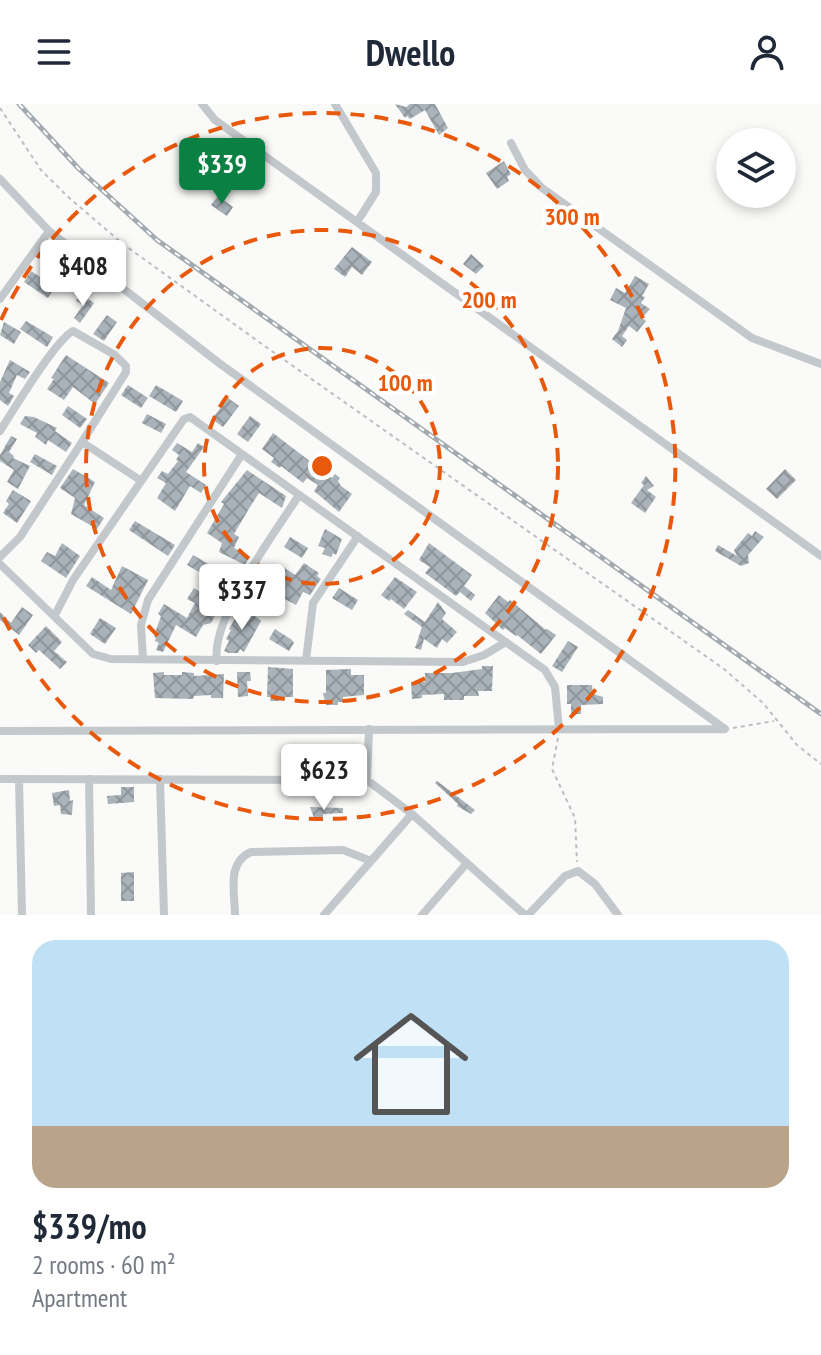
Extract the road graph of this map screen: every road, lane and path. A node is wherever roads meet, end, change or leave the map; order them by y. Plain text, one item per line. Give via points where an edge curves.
1 (202, 104) edge
2 (335, 104) edge
3 (0, 108) edge
4 (511, 143) dead end
5 (0, 179) edge
6 (357, 222) junction
7 (49, 231) junction
8 (2, 293) edge
9 (821, 364) edge
10 (0, 431) edge
11 (82, 442) junction
12 (242, 454) junction
13 (140, 480) junction
14 (299, 495) junction
15 (358, 536) junction
16 (821, 556) edge
17 (0, 557) edge
18 (0, 564) edge
19 (55, 615) junction
20 (506, 642) junction
21 (143, 659) junction
22 (306, 660) junction
23 (217, 661) junction
24 (775, 721) junction
25 (369, 729) junction
26 (559, 729) junction
27 (725, 729) junction
28 (0, 731) edge
29 (821, 764) edge
30 (0, 779) edge
31 (19, 779) junction
32 (89, 779) junction
33 (160, 779) junction
34 (367, 780) junction
35 (412, 814) junction
36 (371, 861) junction
37 (467, 863) junction
38 (578, 871) junction
39 (22, 915) edge
40 (91, 915) edge
41 (164, 915) edge
42 (235, 915) edge
43 (324, 915) edge
44 (422, 915) edge
45 (526, 915) edge
46 (618, 915) edge

1 - 6 street via 215,120
2 - 6 street via 376,173 376,192
3 - 24 path via 41,170 123,244 724,669 763,703
4 - 9 street via 542,188 707,309 759,342
5 - 7 street
6 - 16 street
7 - 8 street
7 - 27 street via 219,363
10 - 11 street via 73,331 126,366
11 - 13 street
11 - 17 street via 20,537
12 - 13 street via 187,417
12 - 14 street
12 - 21 street via 148,600 141,625
13 - 19 street
14 - 15 street
14 - 23 street via 225,613 215,648
15 - 20 street
15 - 22 street via 313,603
18 - 19 street
19 - 21 street via 93,654
20 - 22 street via 463,662
20 - 26 street via 551,677
21 - 23 street
22 - 23 street
24 - 27 path
24 - 29 path
25 - 26 street
25 - 28 street
25 - 34 street
26 - 27 street
26 - 38 path via 552,769 575,818
30 - 31 street
31 - 32 street
31 - 39 street
32 - 33 street
32 - 40 street
33 - 34 street
33 - 41 street
34 - 35 street
35 - 36 street
35 - 37 street
36 - 42 street via 343,850 245,854 234,869
36 - 43 street
37 - 44 street
37 - 45 street
38 - 45 street via 565,876
38 - 46 street

